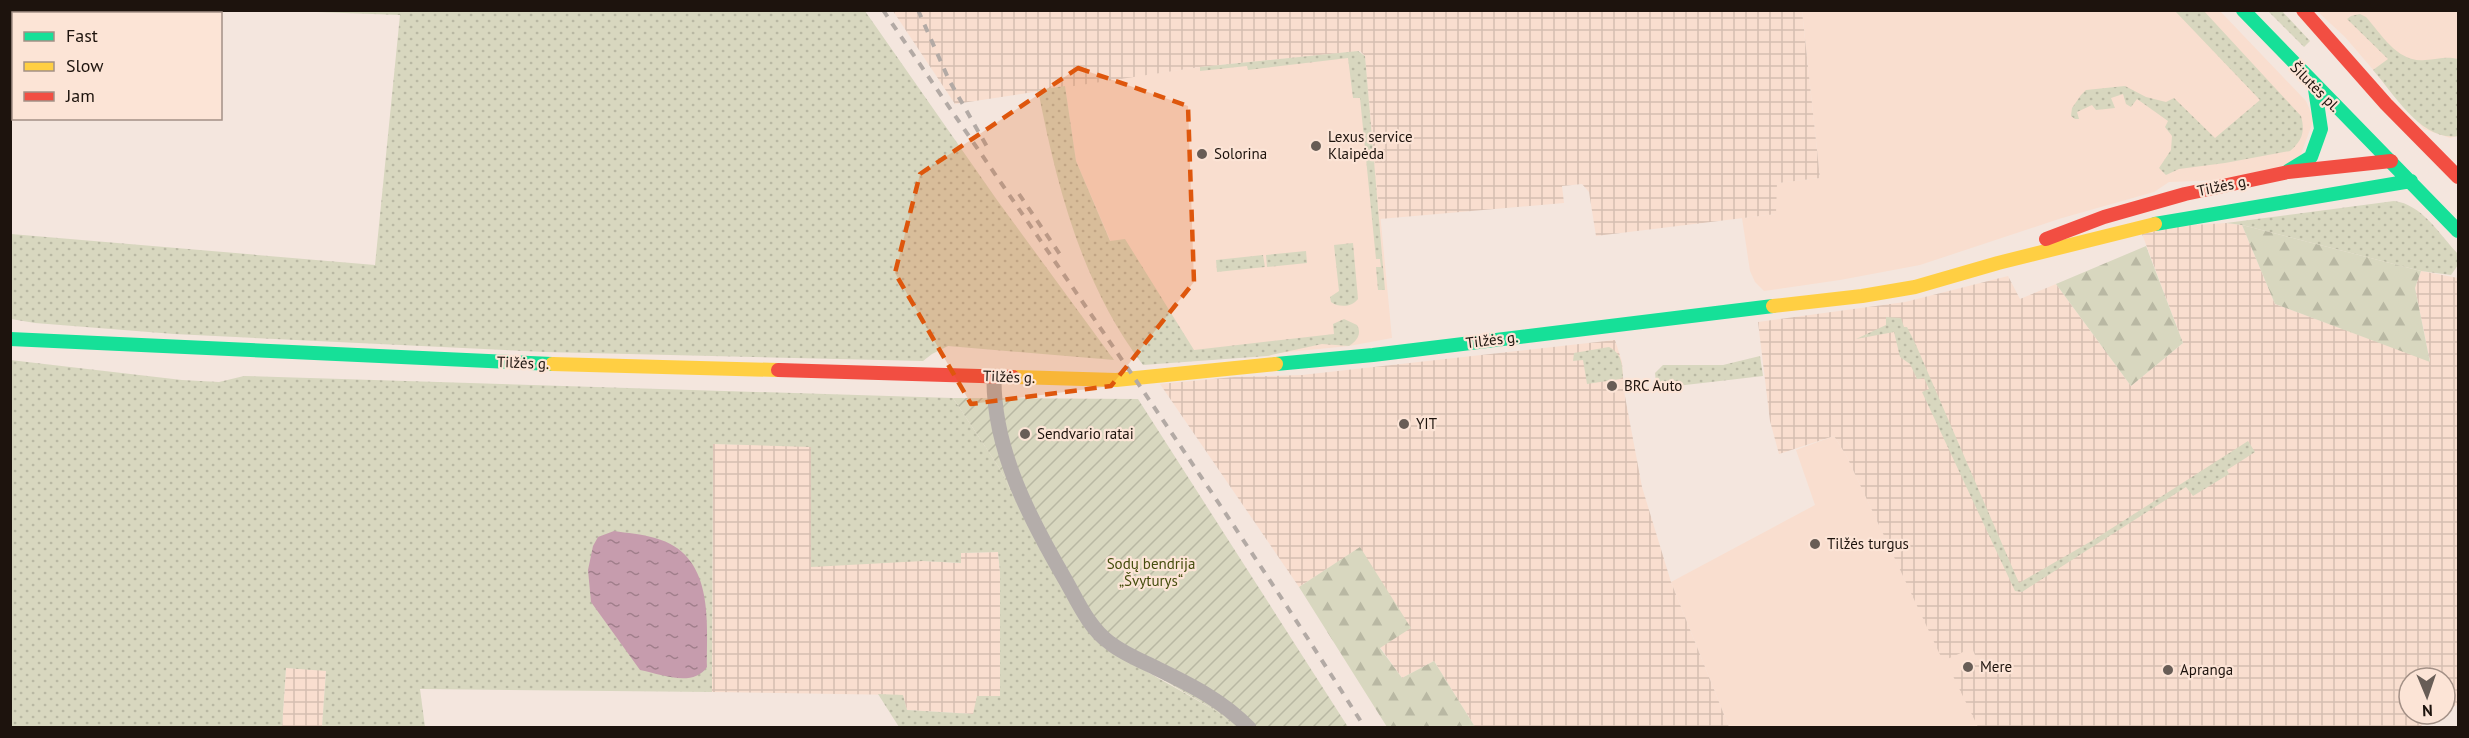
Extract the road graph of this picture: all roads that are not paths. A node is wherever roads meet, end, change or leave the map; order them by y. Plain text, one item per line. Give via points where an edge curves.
1 (2242, 10) edge
2 (2303, 10) edge
3 (2315, 89) junction
4 (2443, 153) junction
5 (2403, 159) junction
6 (2288, 171) junction
7 (2458, 176) edge
8 (2423, 180) junction
9 (2458, 231) edge
10 (1998, 263) junction
11 (10, 339) edge
12 (994, 377) junction
13 (1249, 728) edge

1 - 3 main road, Šilutės pl.
2 - 4 main road via 2386,104
3 - 5 main road, Šilutės pl.
3 - 6 main road via 2321,129 2311,157
4 - 5 main road, Tilžės g.
4 - 7 main road
5 - 6 main road, Tilžės g.
5 - 8 main road, Šilutės pl.
6 - 10 main road, Tilžės g. via 2104,217 2054,234
7 - 8 main road, Tilžės g.
8 - 9 main road, Šilutės pl.
8 - 10 main road, Tilžės g. via 2199,215
10 - 12 main road, Tilžės g. via 1915,287 1862,297 1373,355 1135,379
11 - 12 main road, Tilžės g. via 547,364
12 - 13 street via 995,410 1009,464 1042,540 1091,624 1112,645 1215,699

